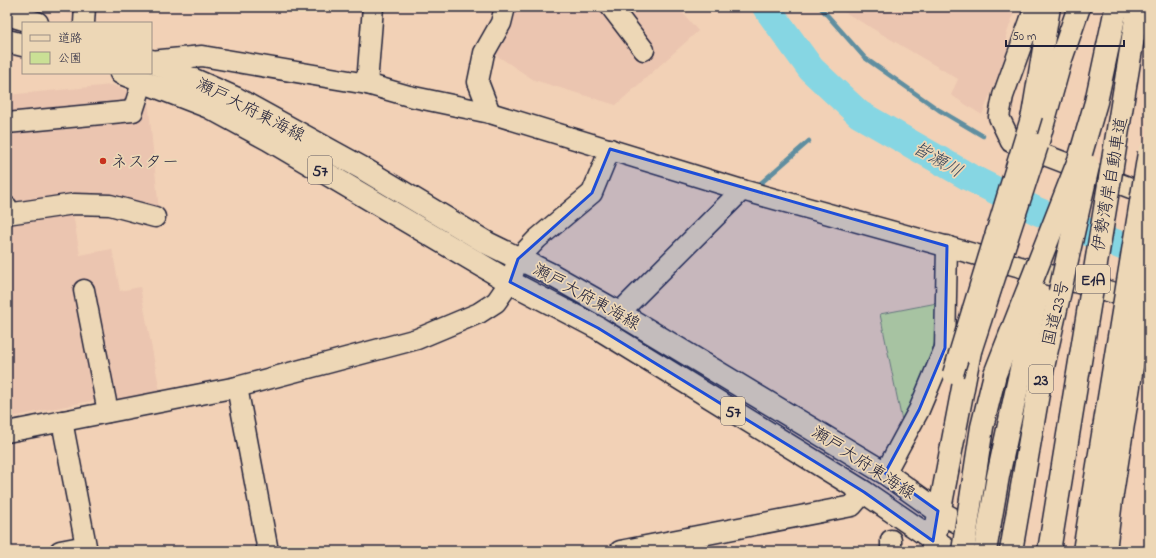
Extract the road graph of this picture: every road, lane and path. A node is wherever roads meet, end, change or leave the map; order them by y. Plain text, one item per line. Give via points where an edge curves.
1 (85, 7) edge
2 (373, 7) edge
3 (505, 7) edge
4 (611, 7) edge
5 (1034, 7) edge
6 (1050, 7) edge
7 (1079, 7) edge
8 (1118, 7) edge
9 (1124, 7) edge
10 (1138, 7) edge
11 (7, 14) edge
12 (34, 22) edge
13 (84, 22) edge
14 (7, 41) edge
15 (22, 45) edge
16 (644, 50) dead end
17 (152, 66) edge
18 (152, 68) edge
19 (152, 70) edge
20 (146, 74) edge
21 (367, 84) junction
22 (490, 113) junction
23 (7, 123) edge
24 (610, 150) junction
25 (1149, 153) edge
26 (742, 190) junction
27 (1149, 195) edge
28 (7, 207) edge
29 (1079, 208) junction
30 (155, 217) dead end
31 (947, 246) junction
32 (518, 259) junction
33 (1149, 259) edge
34 (510, 282) junction
35 (84, 290) dead end
36 (1149, 303) edge
37 (619, 313) junction
38 (237, 386) junction
39 (919, 410) junction
40 (108, 412) junction
41 (62, 421) junction
42 (7, 432) edge
43 (885, 473) junction
44 (864, 492) junction
45 (938, 511) junction
46 (938, 548) edge
47 (60, 551) edge
48 (268, 551) edge
49 (620, 551) edge
50 (963, 551) edge
51 (985, 551) edge
52 (1011, 551) edge
53 (1049, 551) edge
54 (1084, 551) edge
55 (1105, 551) edge

1 - 13 street
2 - 21 street
3 - 22 street via 501,23 484,53 478,82
4 - 16 street
5 - 27 street via 1003,96 999,117 1011,142
6 - 39 street, bridge via 1032,115 953,374 943,377 928,408
7 - 45 main road, bridge via 970,351
8 - 50 main road, bridge via 1096,102 1079,160 995,374 982,427
9 - 29 main road, 国道23号 / 23, bridge
10 - 53 main road, 伊勢湾岸自動車道 / E1A, bridge
11 - 12 main road
14 - 15 main road
17 - 21 street via 202,56
18 - 32 main road, 瀬戸大府東海線 / 57 via 235,98
19 - 34 main road, 瀬戸大府東海線 / 57 via 209,107
20 - 23 street via 133,111
21 - 22 street via 409,96
22 - 24 street
24 - 26 street
24 - 32 street via 592,194 537,239
25 - 54 main road, 伊勢湾岸自動車道 / E1A, bridge
26 - 31 street
26 - 37 street
28 - 30 street via 7,214 74,204 110,205
29 - 51 main road, bridge via 1035,304 998,476
29 - 52 main road, 国道23号 / 23, bridge via 1041,376
31 - 36 street
31 - 39 street via 945,348
32 - 34 street
32 - 37 main road, 瀬戸大府東海線 / 57
33 - 55 main road, bridge
34 - 38 street via 496,302 479,313 437,332
34 - 44 main road, 瀬戸大府東海線 / 57 via 598,328
35 - 40 street
37 - 43 main road, 瀬戸大府東海線 / 57
38 - 40 street
38 - 48 street
39 - 43 street
40 - 41 street
41 - 42 street
41 - 47 street via 86,546
43 - 45 main road, 瀬戸大府東海線 / 57
44 - 46 main road, 瀬戸大府東海線 / 57
44 - 49 street via 852,506
45 - 46 main road
45 - 52 main road, 瀬戸大府東海線 / 57

